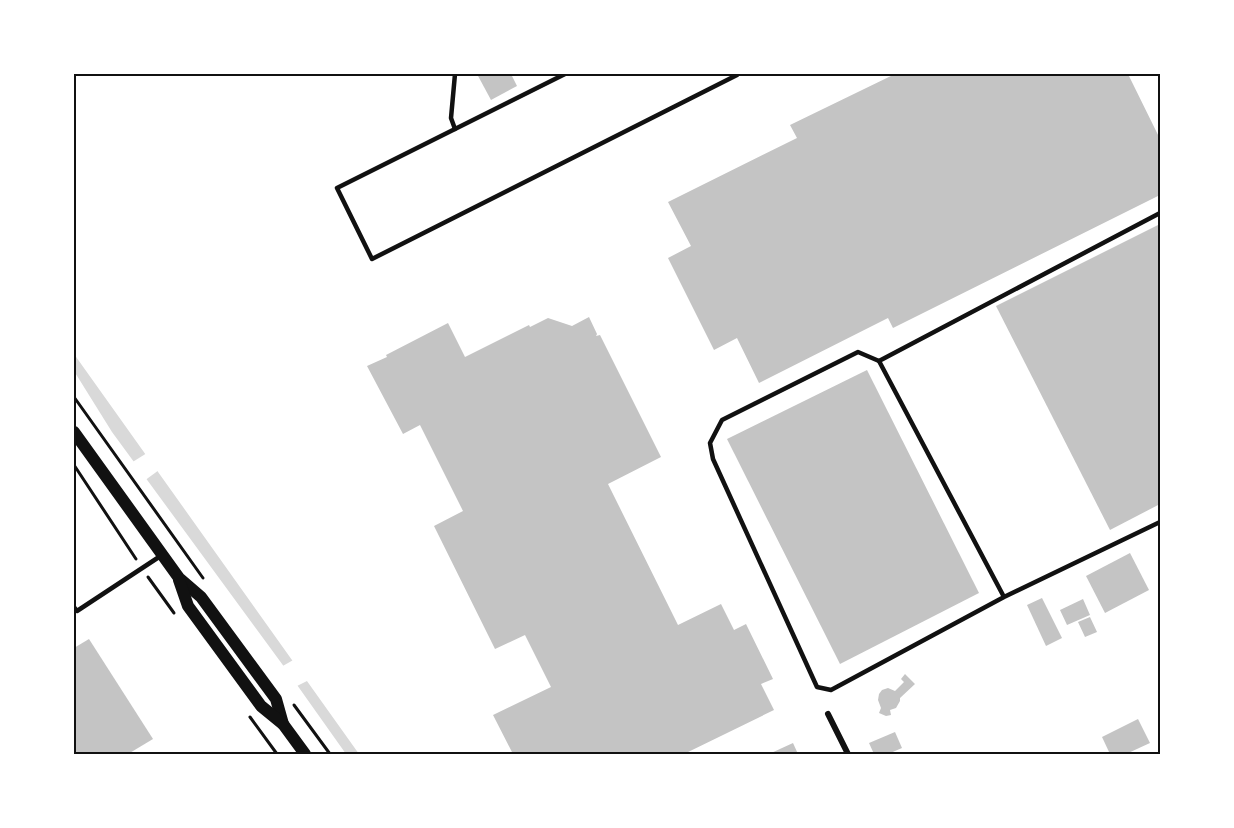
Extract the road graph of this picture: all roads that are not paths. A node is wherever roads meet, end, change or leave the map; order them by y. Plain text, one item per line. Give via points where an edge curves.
1 (455, 74) edge
2 (565, 74) edge
3 (736, 74) edge
4 (455, 129) junction
5 (1161, 213) edge
6 (879, 361) junction
7 (74, 432) edge
8 (1161, 522) edge
9 (162, 555) junction
10 (179, 579) junction
11 (1004, 597) junction
12 (75, 610) edge
13 (242, 680) junction
14 (268, 688) junction
15 (828, 714) dead end
16 (284, 724) junction
17 (305, 754) edge
18 (848, 754) edge

1 - 4 lane via 451,118
2 - 4 lane
3 - 4 lane via 372,259 337,188
5 - 6 lane
6 - 11 lane
6 - 11 lane via 858,352 722,420 710,443 713,459 817,687 831,690
7 - 9 main road
8 - 11 lane
9 - 10 main road
9 - 12 lane
10 - 13 main road via 188,606
10 - 14 main road via 201,597
13 - 14 main road
13 - 16 main road via 261,706
14 - 16 main road
15 - 18 street
16 - 17 main road

